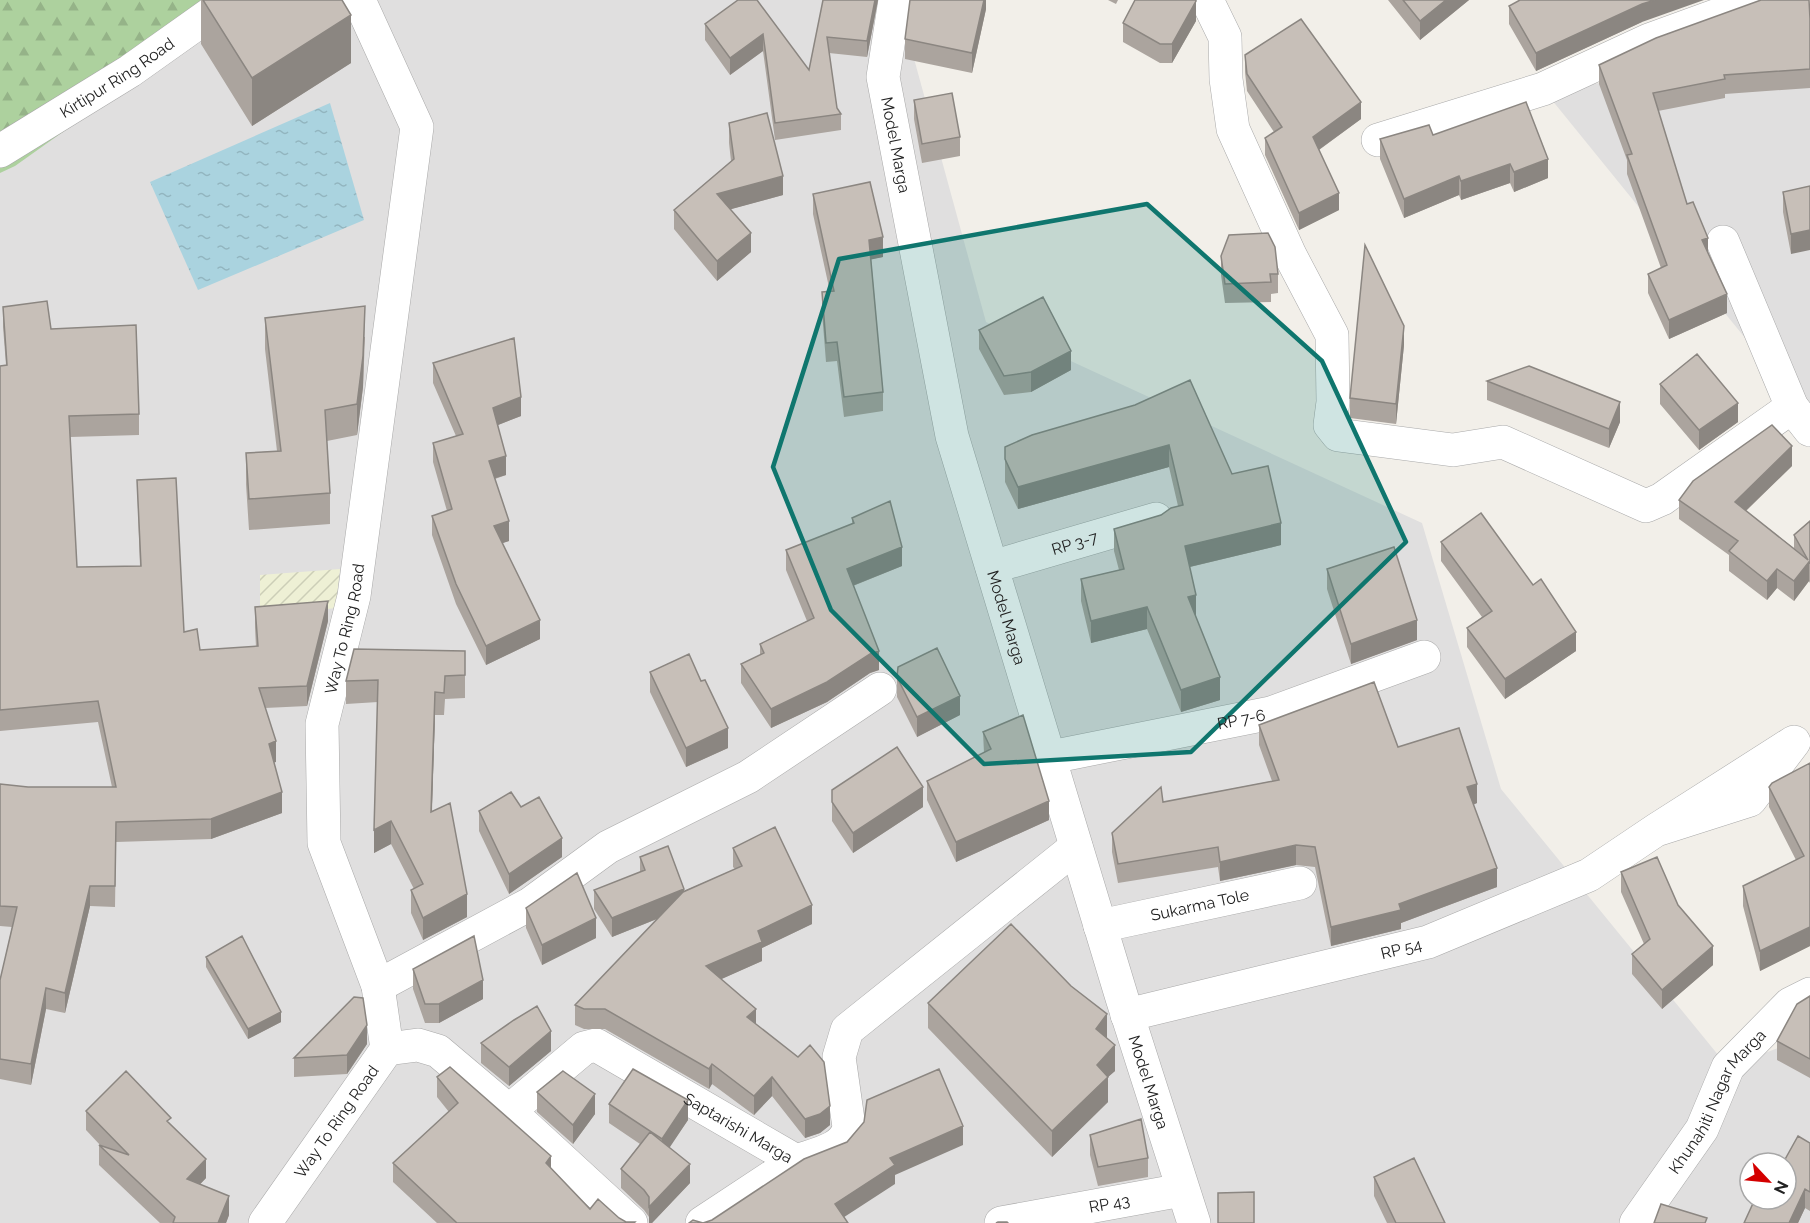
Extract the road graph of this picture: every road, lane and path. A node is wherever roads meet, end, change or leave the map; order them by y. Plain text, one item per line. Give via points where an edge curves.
1 (230, 0) edge
2 (359, 0) edge
3 (895, 0) edge
4 (1207, 0) edge
5 (1760, 0) edge
6 (1378, 140) edge
7 (0, 151) edge
8 (1723, 242) dead end
9 (1801, 419) edge
10 (1156, 519) edge
11 (992, 567) junction
12 (1424, 657) dead end
13 (880, 689) dead end
14 (1051, 758) junction
15 (1656, 830) dead end
16 (1076, 847) junction
17 (1300, 883) dead end
18 (1100, 926) junction
19 (378, 986) junction
20 (1810, 994) edge
21 (1127, 1015) junction
22 (387, 1049) junction
23 (509, 1111) junction
24 (796, 1161) junction
25 (1182, 1190) junction
26 (265, 1223) edge
27 (632, 1223) edge
28 (702, 1223) edge
29 (1001, 1223) edge
30 (1194, 1223) edge
31 (1636, 1223) edge

1 - 7 street, Kirtipur Ring Road via 130,71
2 - 19 street, Way To Ring Road via 417,127 354,596 322,724 324,843
3 - 11 street, Model Marga via 883,77 952,436
4 - 9 street via 1225,37 1233,129 1290,255 1332,334 1330,425 1338,435 1453,450 1503,442 1646,506
5 - 6 street via 1648,40 1543,89
8 - 9 street
10 - 11 street, RP 3-7
11 - 14 street, Model Marga
12 - 14 street, RP 7-6 via 1271,713
13 - 19 street via 748,777 608,847 530,903
14 - 16 street, Model Marga
15 - 21 street, RP 54 via 1589,875 1428,942
16 - 18 street, Model Marga
16 - 24 street, Saptarishi Marga via 847,1030 838,1057 848,1135 843,1143
17 - 18 street, Sukarma Tole
18 - 21 street, Model Marga
19 - 22 street, Way To Ring Road
20 - 31 street, Khunahiti Nagar Marga via 1790,1004 1728,1067 1702,1129
21 - 25 street, Model Marga
22 - 23 street via 418,1045 438,1051
22 - 26 street, Way To Ring Road
23 - 24 street, Saptarishi Marga via 584,1048 596,1046
23 - 27 street
24 - 28 street
25 - 29 street, RP 43
25 - 30 street, Model Marga

